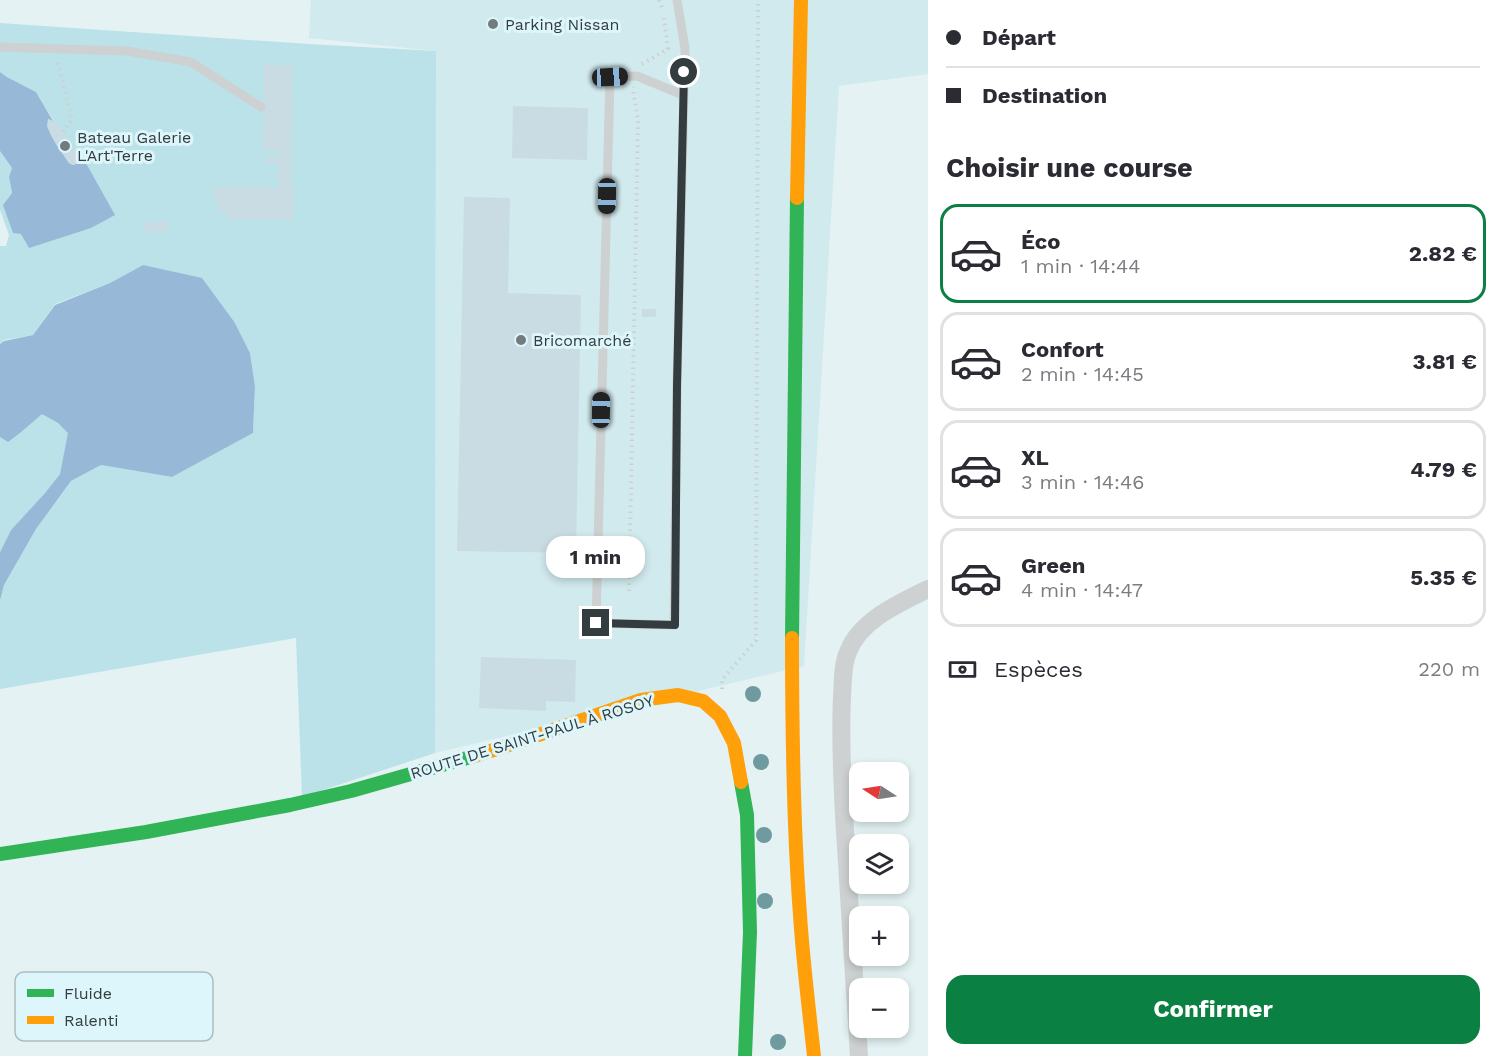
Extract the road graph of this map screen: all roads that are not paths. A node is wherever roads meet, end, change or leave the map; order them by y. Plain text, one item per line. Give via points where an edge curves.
1 (677, 0) edge
2 (801, 0) edge
3 (0, 47) edge
4 (683, 95) junction
5 (261, 107) dead end
6 (928, 589) edge
7 (0, 854) edge
8 (745, 1056) edge
9 (814, 1056) edge
10 (859, 1056) edge

1 - 4 lane via 685,48
2 - 9 street via 792,729 796,852
3 - 5 lane via 127,51 190,62
4 - 4 lane via 675,625 596,623 610,77 637,76
6 - 10 street via 873,620 848,652 843,675 842,771
7 - 8 street, ROUTE DE SAINT-PAUL À ROSOY via 146,832 351,791 500,748 641,700 678,695 703,701 720,717 734,743 747,814 750,932

